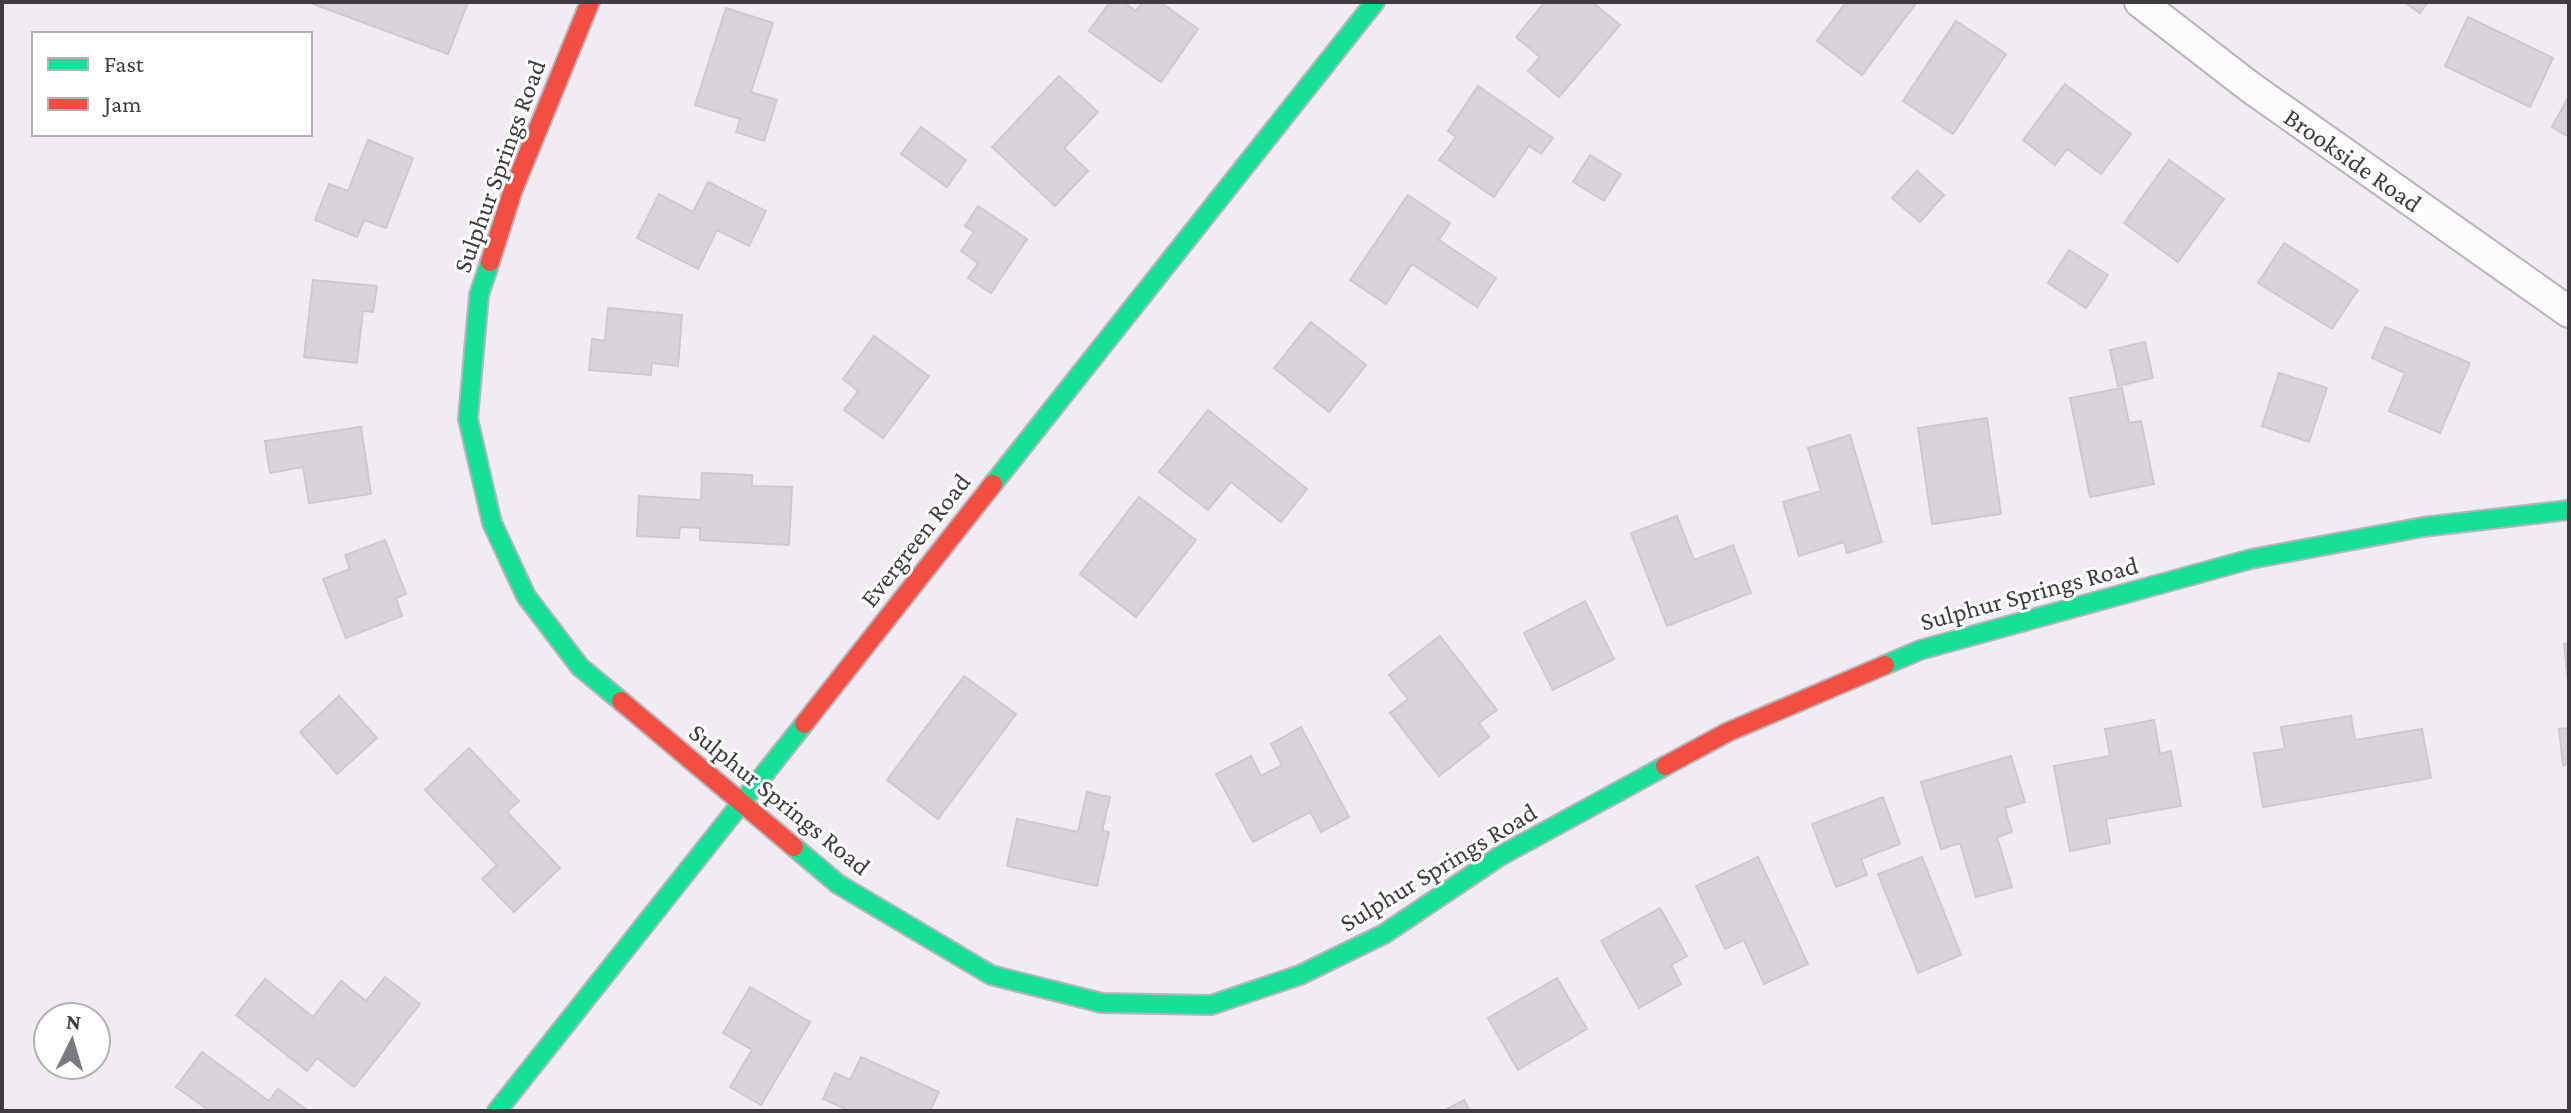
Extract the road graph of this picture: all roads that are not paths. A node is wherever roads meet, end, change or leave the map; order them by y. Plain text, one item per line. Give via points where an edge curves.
1 (590, 2) edge
2 (1375, 2) edge
3 (2140, 2) edge
4 (2569, 312) edge
5 (2569, 510) edge
6 (739, 803) junction
7 (497, 1111) edge

1 - 6 street, Sulphur Springs Road via 513,190 479,295 468,419 492,523 526,596 580,667
2 - 6 street, Evergreen Road
3 - 4 street, Brookside Road via 2250,87
5 - 6 street, Sulphur Springs Road via 2423,527 2251,559 1920,650 1728,732 1500,856 1384,934 1300,975 1211,1005 1102,1003 991,975 838,884
6 - 7 street, Evergreen Road

